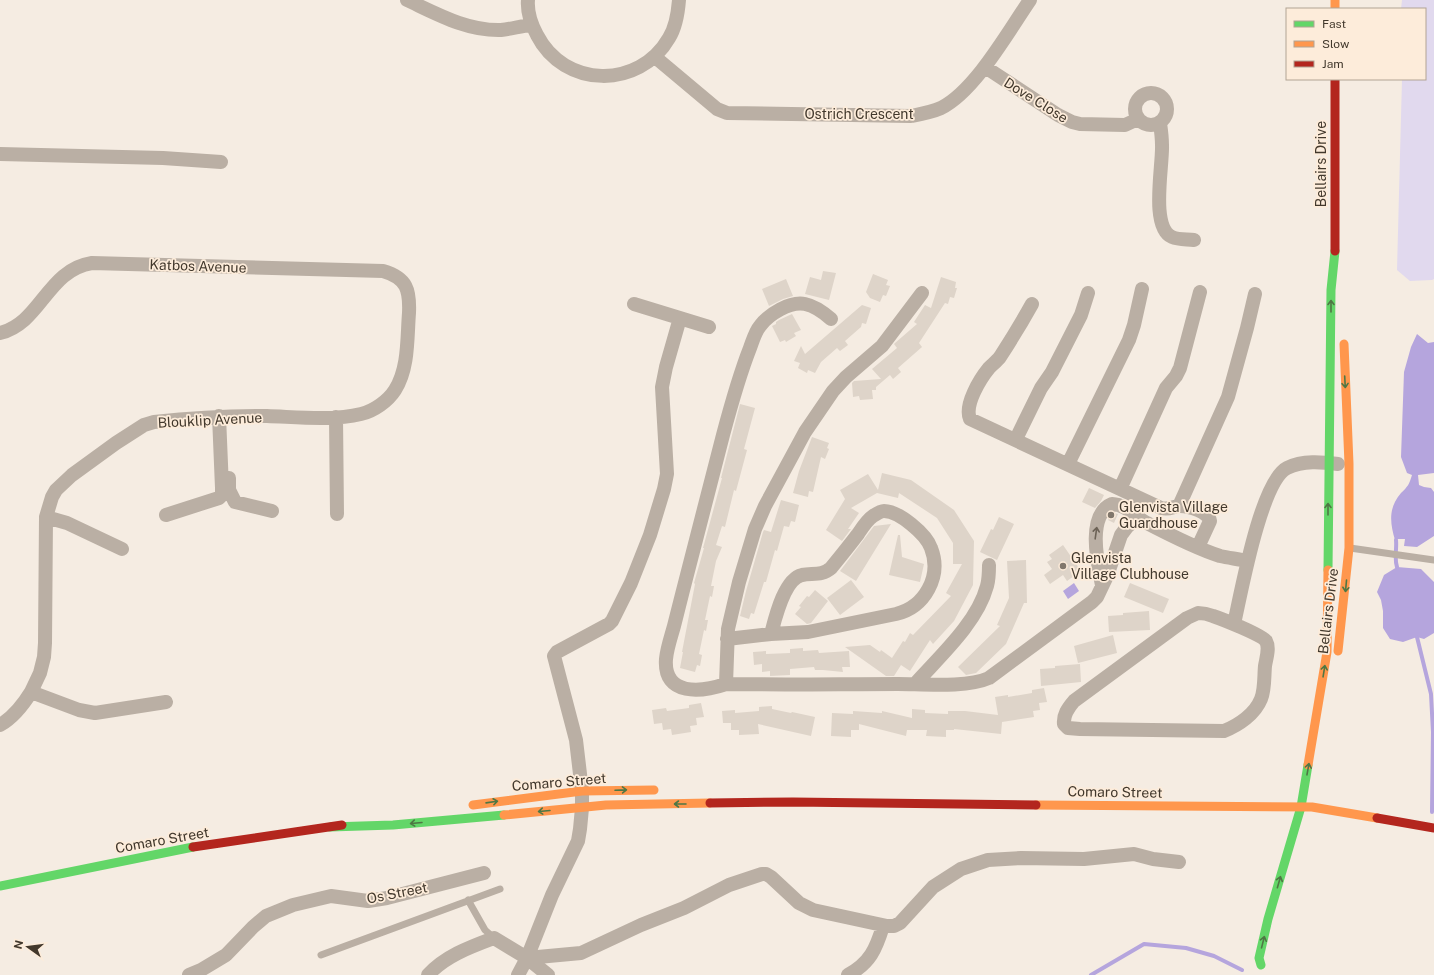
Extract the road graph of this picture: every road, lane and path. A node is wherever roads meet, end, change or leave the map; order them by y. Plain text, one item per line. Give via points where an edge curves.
1 (407, 0) edge
2 (528, 0) edge
3 (679, 0) edge
4 (1030, 0) edge
5 (531, 25) junction
6 (654, 57) junction
7 (984, 67) junction
8 (1335, 80) edge
9 (1138, 119) junction
10 (1160, 123) junction
11 (0, 154) edge
12 (220, 162) dead end
13 (1194, 240) dead end
14 (1335, 248) junction
15 (1142, 289) dead end
16 (1340, 290) dead end
17 (1200, 292) dead end
18 (922, 293) dead end
19 (1088, 293) dead end
20 (1255, 294) dead end
21 (409, 299) joint
22 (634, 304) dead end
23 (1032, 304) dead end
24 (680, 318) junction
25 (831, 319) dead end
26 (709, 327) dead end
27 (0, 333) edge
28 (1343, 336) dead end
29 (223, 416) junction
30 (336, 417) junction
31 (1016, 439) junction
32 (1328, 463) junction
33 (1068, 464) junction
34 (1349, 464) junction
35 (1120, 489) junction
36 (1179, 506) junction
37 (272, 511) dead end
38 (166, 514) dead end
39 (337, 514) dead end
40 (46, 517) junction
41 (1144, 522) junction
42 (1198, 548) junction
43 (1339, 548) junction
44 (122, 549) dead end
45 (1434, 560) edge
46 (1247, 561) junction
47 (989, 565) dead end
48 (1102, 585) junction
49 (1234, 624) junction
50 (771, 634) junction
51 (727, 639) junction
52 (1336, 661) dead end
53 (726, 684) junction
54 (915, 684) junction
55 (31, 692) junction
56 (166, 702) dead end
57 (0, 725) edge
58 (582, 790) junction
59 (665, 790) dead end
60 (731, 794) dead end
61 (793, 802) junction
62 (461, 806) dead end
63 (582, 808) junction
64 (1301, 808) junction
65 (386, 816) dead end
66 (330, 827) junction
67 (1434, 828) edge
68 (1179, 862) dead end
69 (484, 873) dead end
70 (0, 886) edge
71 (500, 888) dead end
72 (468, 900) junction
73 (883, 926) junction
74 (494, 938) junction
75 (1271, 948) dead end
76 (321, 955) dead end
77 (527, 958) junction
78 (1260, 965) junction
79 (189, 975) edge
80 (428, 975) edge
81 (518, 975) edge
82 (548, 975) edge
83 (848, 975) edge
84 (1256, 975) edge

1 - 5 street via 452,21 470,26 501,30
2 - 5 street
3 - 6 street via 678,15 670,38
4 - 7 street, Ostrich Crescent
5 - 6 street via 543,47 552,56 561,64 584,75 609,77 634,71
6 - 7 street, Ostrich Crescent via 717,109 733,114 918,115 953,101
7 - 9 street, Dove Close via 1072,122 1125,124
8 - 14 street, Bellairs Drive
9 - 10 street via 1148,126
9 - 10 street via 1135,112 1138,100 1144,94 1152,93 1160,96 1167,105 1167,113
10 - 13 street via 1160,221 1172,237
11 - 12 street
14 - 16 street, Bellairs Drive
32 -> 14 street, Bellairs Drive via 1331,290
15 - 33 street via 1129,340
17 - 35 street via 1180,368 1166,388
18 - 51 street via 882,346 838,385 805,432 757,524 739,582
19 - 31 street via 1081,315
20 - 36 street via 1228,397
21 - 27 street, Katbos Avenue via 407,288 400,280 383,272 92,263 66,273 21,323
21 - 30 street, Blouklip Avenue via 405,362 396,389 372,410 362,414
22 - 24 street
23 - 31 street via 999,357 978,384 969,410 972,420
24 - 26 street
24 - 58 street via 662,387 666,481 650,535 626,595 612,621 554,656 576,740
25 - 53 street via 817,308 803,304 780,309 768,317 757,331 730,408 666,659 670,678 680,687 699,690
28 -> 34 street, Bellairs Drive
29 - 30 street, Blouklip Avenue
29 - 37 street via 229,490 232,497 235,502
29 - 38 street via 222,496
29 - 40 street, Blouklip Avenue via 154,422 139,428 116,442 62,484 52,497
30 - 39 street
31 - 33 street
32 - 34 street
43 -> 32 street, Bellairs Drive
32 - 46 street via 1310,462 1295,465 1280,474 1267,499
33 - 35 street
34 - 43 street, Bellairs Drive
35 - 36 street via 1161,508
36 - 42 street via 1204,512 1210,518 1210,524
40 - 44 street via 67,523
40 - 55 street, Blouklip Avenue via 45,643 42,666
41 - 42 street
41 - 48 street via 1134,521 1124,530
48 -> 41 street via 1095,541 1103,512 1115,504 1133,512
42 - 46 street
43 - 45 lane
43 -> 52 street, Bellairs Drive via 1345,593
64 -> 43 street, Bellairs Drive via 1327,652
46 - 49 street
47 - 54 street via 987,585 975,612 961,632
48 - 54 street via 1097,597 1087,607 989,678 971,683
49 - 49 street via 1264,639 1267,647 1261,699 1241,723 1224,730 1080,729 1068,728 1064,724 1066,712 1074,701 1187,618 1204,613
50 - 50 street via 808,632 910,609 922,598 932,581 934,563 931,547 918,530 892,513 884,511 873,516 827,572 796,577 778,608
50 - 51 street
51 - 53 street
53 - 54 street
55 - 56 street via 79,710 95,713
55 - 57 street, Blouklip Avenue via 10,719
58 -> 59 street, Comaro Street
62 -> 58 street, Comaro Street
58 - 63 street
60 - 61 street, Comaro Street
61 -> 63 street, Comaro Street via 640,804
61 - 64 street, Comaro Street
63 -> 66 street, Comaro Street via 393,826
63 - 77 street via 578,841 552,895
64 - 67 street, Comaro Street via 1312,807
78 -> 64 street, Bellairs Drive via 1259,958 1268,919
65 - 66 street, Comaro Street
66 - 70 street, Comaro Street via 195,847
68 - 73 street via 1134,854 1084,859 988,860 961,869 933,887 900,923
69 - 79 street, Os Street via 387,898 368,901 331,896 293,905 266,916 226,955
71 - 72 lane
72 - 74 lane via 484,930
72 - 76 lane
73 - 77 street via 813,910 799,903 764,873 730,885 581,953
73 - 83 street via 870,958
74 - 77 street
74 - 80 street via 451,957
75 - 78 street, Bellairs Drive via 1267,960
77 - 81 street
77 - 82 street
78 - 84 street, Bellairs Drive

